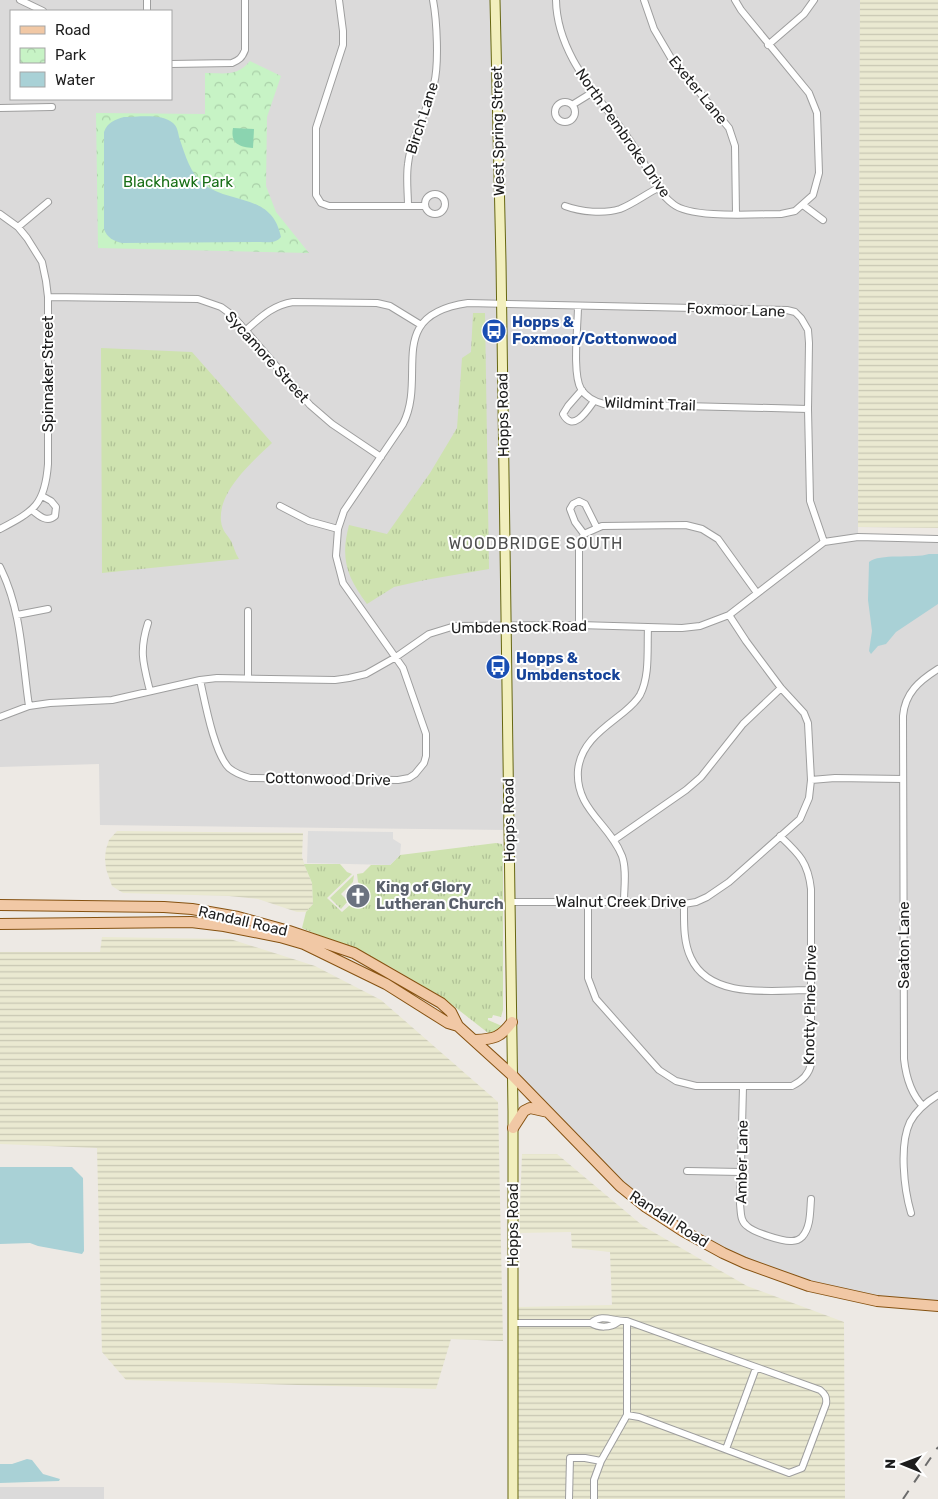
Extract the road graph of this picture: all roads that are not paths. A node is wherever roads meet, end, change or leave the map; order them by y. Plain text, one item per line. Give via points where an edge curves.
1 (20, 0) edge
2 (246, 0) edge
3 (339, 0) edge
4 (433, 0) edge
5 (495, 0) edge
6 (556, 0) edge
7 (644, 0) edge
8 (736, 0) edge
9 (814, 0) edge
10 (41, 10) edge
11 (768, 45) junction
12 (172, 64) edge
13 (593, 92) junction
14 (572, 105) dead end
15 (52, 107) dead end
16 (0, 108) edge
17 (658, 188) junction
18 (48, 202) dead end
19 (804, 205) junction
20 (408, 206) junction
21 (426, 206) dead end
22 (566, 206) dead end
23 (0, 214) edge
24 (736, 214) junction
25 (823, 220) dead end
26 (18, 226) junction
27 (501, 262) joint
28 (48, 297) junction
29 (502, 305) junction
30 (578, 306) junction
31 (421, 325) junction
32 (246, 330) junction
33 (582, 390) junction
34 (594, 402) junction
35 (808, 409) junction
36 (381, 457) junction
37 (42, 496) junction
38 (280, 506) dead end
39 (32, 510) junction
40 (597, 528) junction
41 (0, 529) edge
42 (338, 529) junction
43 (584, 534) junction
44 (938, 539) edge
45 (824, 542) junction
46 (0, 567) edge
47 (757, 593) junction
48 (48, 609) dead end
49 (248, 611) dead end
50 (17, 615) junction
51 (729, 615) junction
52 (148, 623) dead end
53 (579, 625) junction
54 (506, 626) junction
55 (648, 628) junction
56 (396, 657) junction
57 (938, 669) edge
58 (248, 678) junction
59 (200, 680) junction
60 (781, 688) junction
61 (150, 691) junction
62 (29, 706) junction
63 (0, 717) edge
64 (811, 780) junction
65 (904, 780) junction
66 (780, 836) junction
67 (614, 840) junction
68 (510, 902) junction
69 (588, 902) junction
70 (624, 902) junction
71 (684, 904) junction
72 (0, 905) edge
73 (0, 924) edge
74 (811, 990) junction
75 (512, 1022) junction
76 (458, 1026) junction
77 (475, 1040) junction
78 (512, 1075) junction
79 (743, 1087) junction
80 (938, 1095) edge
81 (923, 1106) junction
82 (549, 1112) junction
83 (514, 1128) junction
84 (687, 1171) dead end
85 (741, 1172) junction
86 (812, 1199) dead end
87 (911, 1213) dead end
88 (938, 1306) edge
89 (627, 1321) junction
90 (513, 1323) junction
91 (756, 1368) junction
92 (627, 1414) junction
93 (726, 1449) junction
94 (601, 1461) junction
95 (513, 1499) edge
96 (569, 1499) edge
97 (594, 1499) edge

1 - 10 street
2 - 12 street via 245,50 239,61
3 - 20 street via 343,45 316,128 316,195 329,206
4 - 20 street, Birch Lane via 436,73 411,149
5 - 27 main road, West Spring Street
6 - 13 street, North Pembroke Drive via 562,36
7 - 24 street, Exeter Lane via 654,29 671,58 729,128 734,146
8 - 11 street via 740,10
9 - 11 street via 804,14
11 - 19 street via 809,93 817,113 819,173 813,195
13 - 14 street
13 - 17 street, North Pembroke Drive via 634,146
15 - 16 street
17 - 22 street via 619,209 578,211
17 - 24 street, North Pembroke Drive via 674,205 693,213
18 - 26 street
19 - 24 street, North Pembroke Drive via 781,214
19 - 25 street
20 - 21 street
23 - 26 street, Spinnaker Street
26 - 28 street, Spinnaker Street via 42,262
27 - 29 main road, Hopps Road
28 - 32 street, Sycamore Street via 198,299 221,307
28 - 37 street, Spinnaker Street via 48,464
29 - 30 street, Foxmoor Lane
29 - 31 street via 455,305 437,312
29 - 54 main road, Hopps Road
30 - 33 street via 577,372
30 - 35 street, Foxmoor Lane via 795,312 808,330
31 - 32 street via 390,306 377,303 293,302 268,311
31 - 36 street, Cottonwood Drive via 411,355 408,414
32 - 36 street, Sycamore Street via 310,405
33 - 34 street, Wildmint Trail
33 - 34 street via 568,406 564,414 566,419 577,421
34 - 35 street, Wildmint Trail
35 - 45 street, Foxmoor Lane via 810,501
36 - 42 street, Cottonwood Drive via 344,511
37 - 39 street, Spinnaker Street
37 - 39 street via 56,507 56,516 43,518
38 - 42 street via 309,521
39 - 41 street, Spinnaker Street
40 - 43 street
40 - 43 street via 585,504 573,504 570,510
40 - 47 street via 686,525 702,529 718,539
42 - 56 street, Cottonwood Drive via 336,556 343,583
43 - 53 street via 579,545
44 - 45 street, Umbdenstock Road via 858,537
45 - 47 street, Umbdenstock Road
46 - 50 street
47 - 51 street, Umbdenstock Road
48 - 50 street
49 - 58 street
50 - 62 street
51 - 55 street, Umbdenstock Road via 700,626
51 - 60 street, Walnut Creek Drive
52 - 61 street via 142,655
53 - 54 street, Umbdenstock Road
53 - 55 street, Umbdenstock Road
54 - 56 street, Umbdenstock Road via 443,628
54 - 68 main road, Hopps Road
55 - 67 street via 644,687 632,706 587,744 578,768 581,795
56 - 58 street, Umbdenstock Road via 366,674 336,680
56 - 59 street, Cottonwood Drive via 408,681 427,744 420,770 409,778 398,780 250,778 236,773 223,759 210,726
57 - 65 street, Seaton Lane via 916,686 906,702 903,716
58 - 59 street, Umbdenstock Road
59 - 61 street, Umbdenstock Road
60 - 64 street, Walnut Creek Drive via 804,713 808,723
60 - 67 street via 743,724 701,777
61 - 62 street, Umbdenstock Road via 112,700
62 - 63 street, Umbdenstock Road
64 - 65 street
64 - 66 street, Walnut Creek Drive via 809,798 800,819
65 - 81 street, Seaton Lane via 904,1059 908,1082
66 - 71 street, Walnut Creek Drive via 707,898
66 - 74 street, Knotty Pine Drive via 798,853 810,878
67 - 70 street via 624,870
68 - 69 street, Walnut Creek Drive
68 - 75 main road, Hopps Road
69 - 70 street, Walnut Creek Drive
69 - 79 street, Knotty Pine Drive via 588,978 596,999 659,1070 676,1081 696,1086
70 - 71 street, Walnut Creek Drive
71 - 74 street via 685,933 691,958 710,980 738,990
72 - 76 main road, Randall Road via 164,907 238,917 354,953 441,1003 451,1012
73 - 76 main road, Randall Road via 191,922 280,937 304,944 386,984
74 - 79 street, Knotty Pine Drive via 810,1070 792,1086
75 - 77 main road via 494,1039
75 - 78 main road, Hopps Road
76 - 77 main road, Randall Road
77 - 78 main road, Randall Road
78 - 82 main road, Randall Road
78 - 83 main road, Hopps Road
79 - 85 street, Amber Lane
80 - 81 street
81 - 87 street via 910,1121 904,1149
82 - 83 main road via 530,1108 524,1111
82 - 88 main road, Randall Road via 620,1186 646,1207 723,1253 832,1292 877,1301
83 - 90 main road, Hopps Road
84 - 85 street
85 - 86 street, Amber Lane via 741,1214 747,1227 754,1230 790,1242 801,1238 809,1223
89 - 90 street via 613,1326 597,1326 590,1322
89 - 91 street
89 - 92 street
90 - 95 main road, Hopps Road
91 - 93 street
91 - 93 street via 825,1394 826,1404 806,1461 802,1468 789,1473
92 - 93 street
92 - 94 street
94 - 96 street via 570,1458
94 - 97 street via 594,1480

